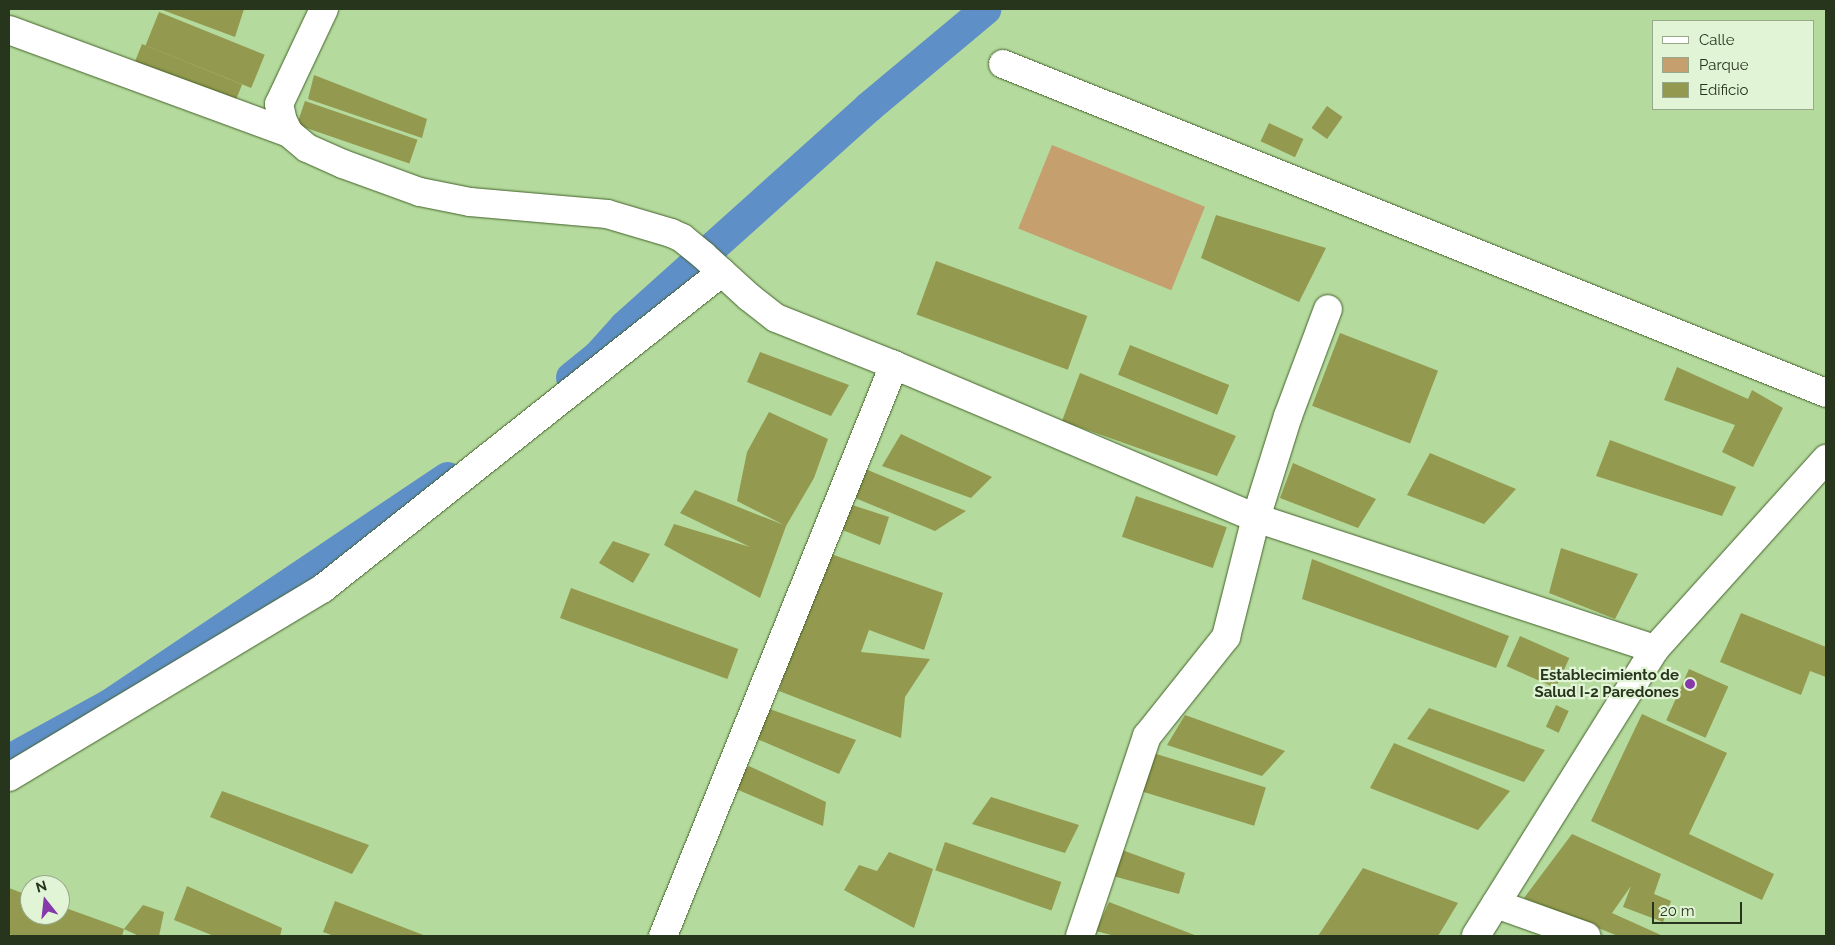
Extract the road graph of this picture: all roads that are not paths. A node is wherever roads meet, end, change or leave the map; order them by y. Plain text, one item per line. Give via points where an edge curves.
1 (324, 9) edge
2 (9, 30) edge
3 (1003, 64) dead end
4 (289, 133) junction
5 (713, 264) junction
6 (1328, 309) dead end
7 (894, 365) junction
8 (1826, 393) edge
9 (1826, 459) edge
10 (1256, 518) junction
11 (1655, 649) junction
12 (9, 777) edge
13 (1496, 904) junction
14 (663, 936) edge
15 (1080, 936) edge
16 (1476, 936) edge
17 (1586, 936) edge

1 - 4 street via 281,98 283,121
2 - 4 street
3 - 8 street
4 - 5 street via 307,148 420,192 470,202 607,214 682,238
5 - 7 street via 776,318
5 - 12 street via 322,589
6 - 10 street via 1288,416
7 - 10 street
7 - 14 street
9 - 11 street
10 - 11 street
10 - 15 street via 1226,637 1147,736
11 - 13 street
13 - 16 street
13 - 17 street

